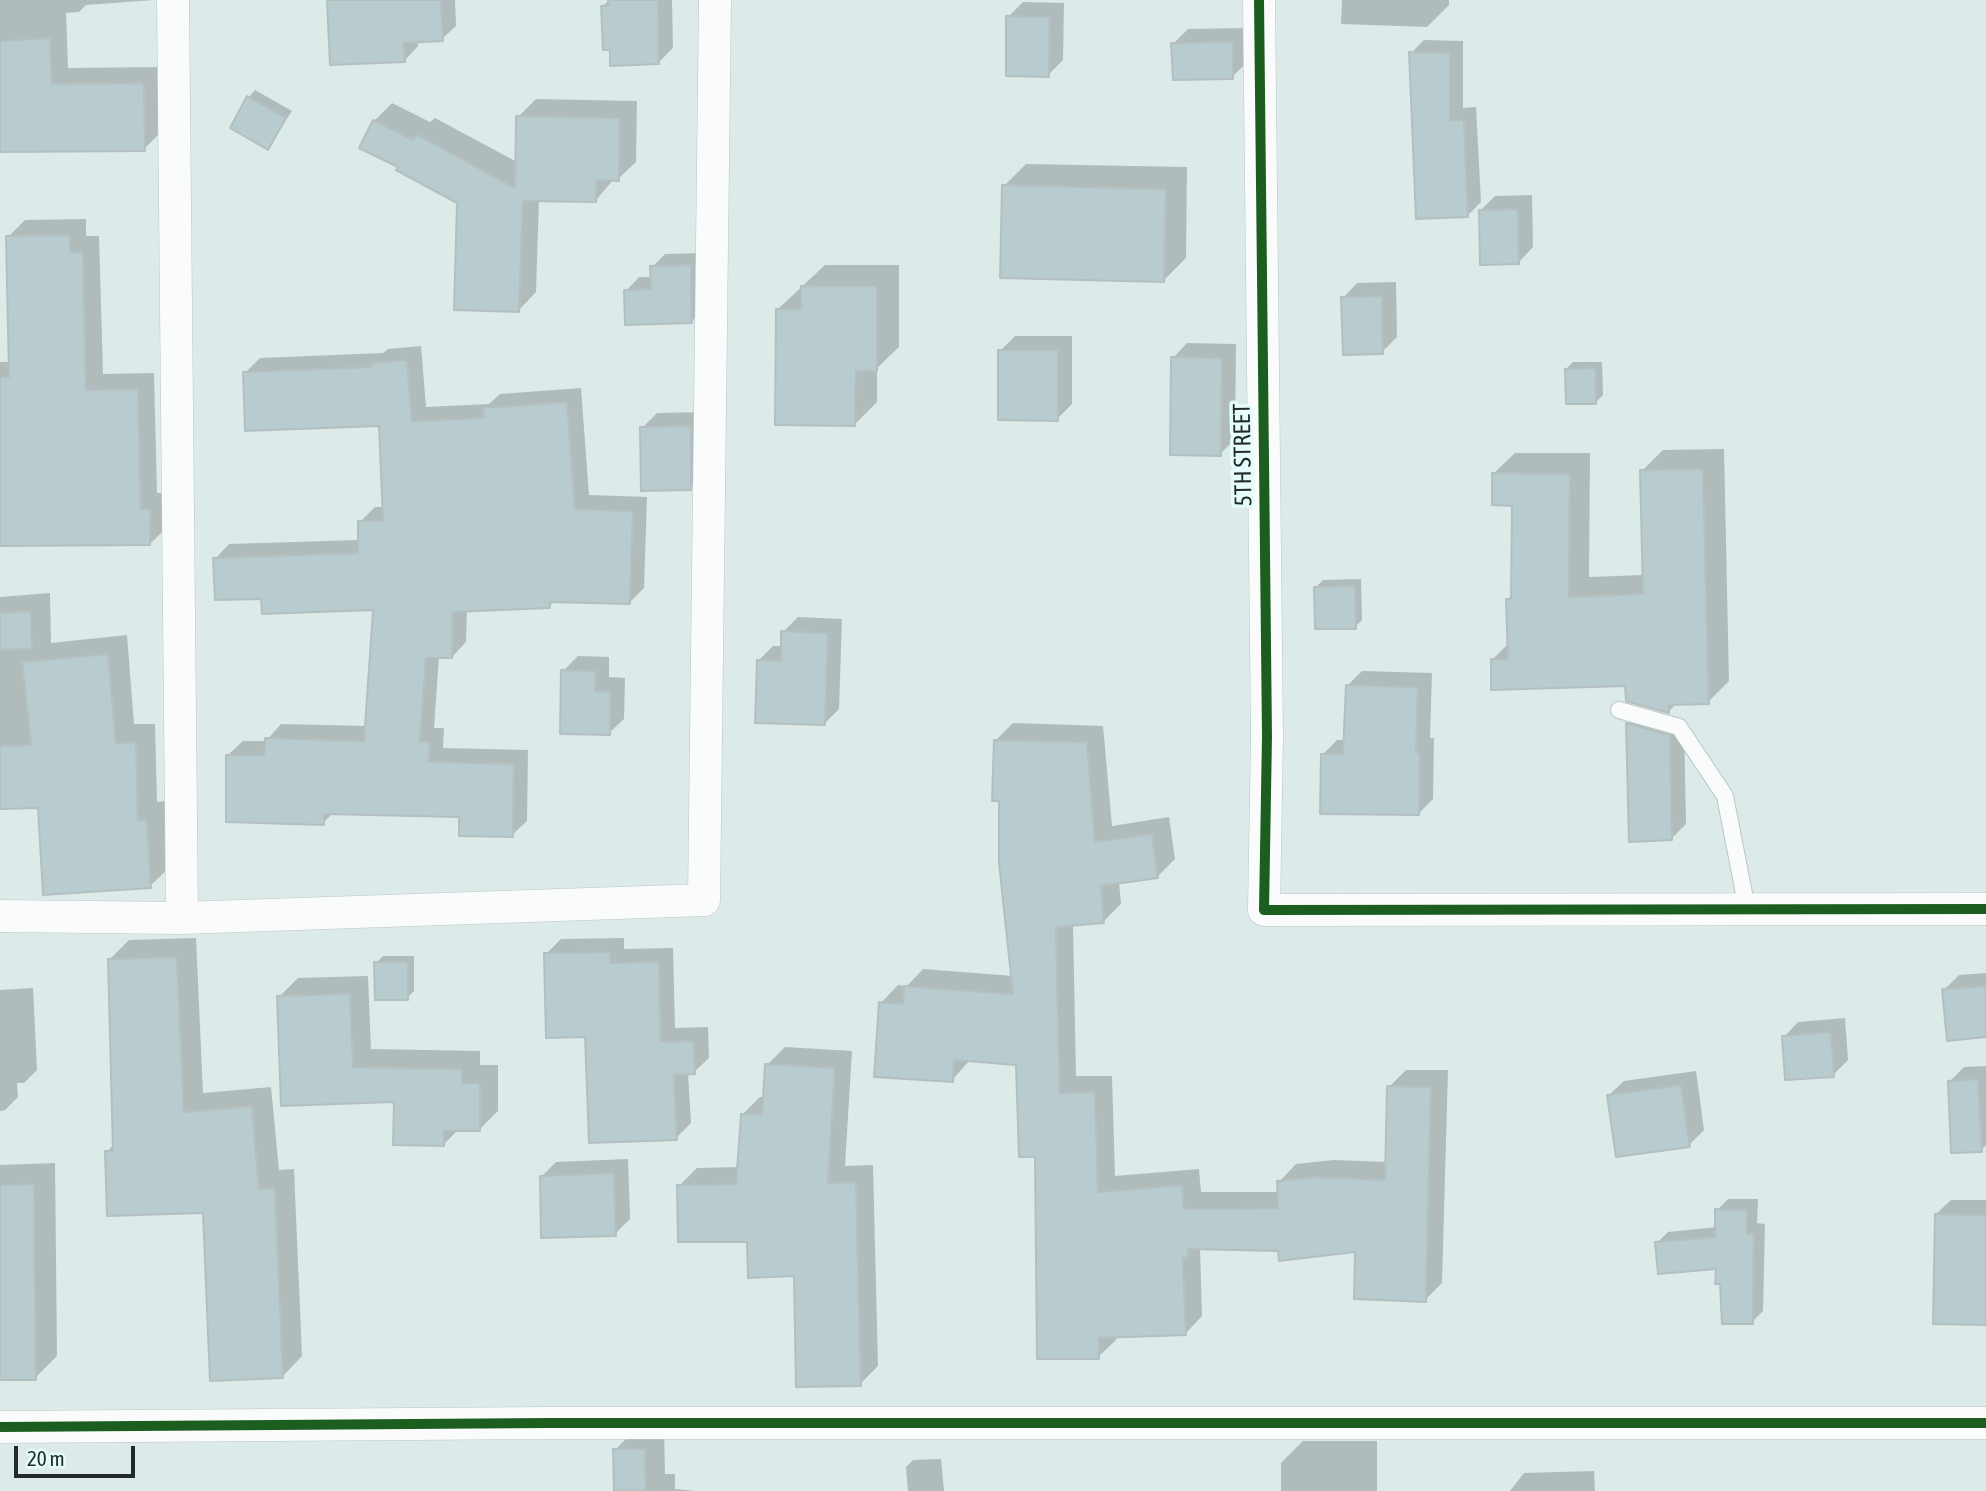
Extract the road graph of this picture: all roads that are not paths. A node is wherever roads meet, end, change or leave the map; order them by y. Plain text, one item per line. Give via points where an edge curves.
1 (173, 0) edge
2 (715, 0) edge
3 (1259, 0) edge
4 (1619, 710) dead end
5 (1747, 909) junction
6 (1986, 909) edge
7 (0, 916) edge
8 (182, 918) junction
9 (1986, 1423) edge
10 (0, 1427) edge

1 - 8 street
2 - 8 street via 704,900
3 - 5 street, 5TH STREET via 1267,736 1264,910
4 - 5 lane via 1679,727 1725,796
5 - 6 street
7 - 8 street
9 - 10 street

